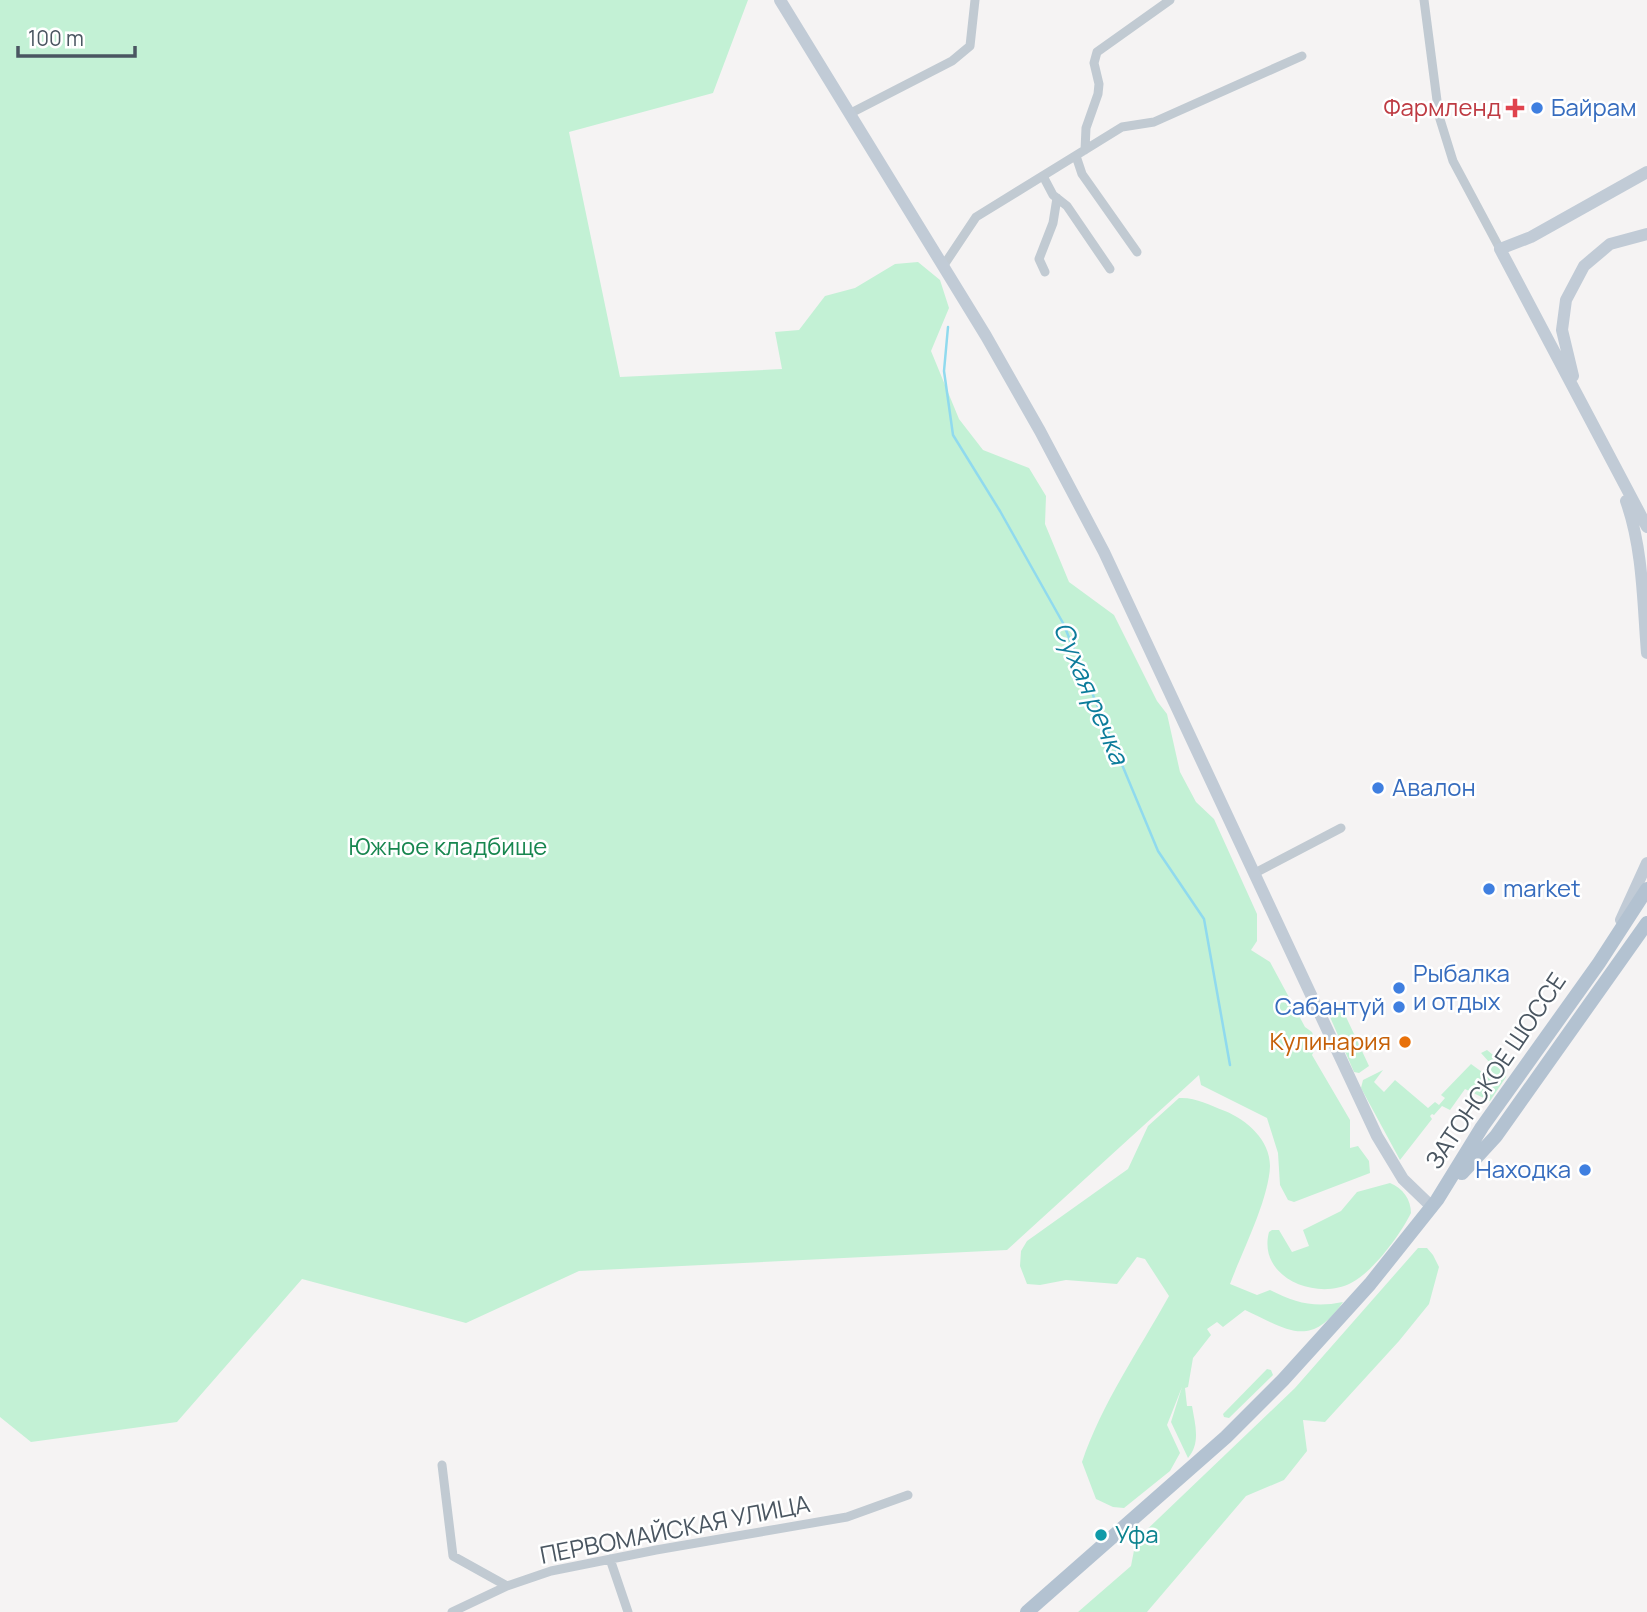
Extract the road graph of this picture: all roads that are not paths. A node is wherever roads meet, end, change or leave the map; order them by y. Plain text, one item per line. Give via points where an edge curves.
1 (780, 0) edge
2 (975, 0) edge
3 (1170, 0) edge
4 (1424, 0) edge
5 (1303, 56) dead end
6 (849, 114) junction
7 (1085, 150) junction
8 (1076, 156) junction
9 (1647, 172) edge
10 (1043, 176) junction
11 (1057, 198) junction
12 (1647, 234) edge
13 (1500, 249) junction
14 (1137, 252) dead end
15 (944, 265) junction
16 (1110, 269) dead end
17 (1045, 272) dead end
18 (1581, 403) junction
19 (1614, 464) junction
20 (1647, 527) edge
21 (1647, 653) edge
22 (1341, 828) dead end
23 (1647, 863) edge
24 (1255, 873) junction
25 (1647, 889) edge
26 (1647, 923) edge
27 (1602, 958) junction
28 (1435, 1204) junction
29 (442, 1465) dead end
30 (908, 1495) dead end
31 (610, 1559) junction
32 (507, 1586) junction
33 (452, 1612) edge
34 (628, 1612) edge
35 (1027, 1612) edge

1 - 6 main road
2 - 6 street via 970,46 952,61
3 - 7 street via 1097,52 1098,94 1086,128
4 - 13 street via 1439,116 1453,161
5 - 7 street via 1153,122 1122,127
6 - 15 main road
7 - 8 street
8 - 10 street
8 - 14 street via 1082,174
9 - 13 main road via 1531,237
10 - 11 street
10 - 15 street via 976,217
11 - 16 street
11 - 17 street via 1039,259
12 - 18 main road via 1610,244 1584,266 1566,300 1562,330
13 - 18 main road
15 - 24 main road via 1104,552
18 - 19 main road
19 - 20 main road
19 - 21 main road via 1631,513
22 - 24 street
23 - 27 main road
24 - 28 main road via 1382,1144 1403,1179
25 - 27 main road, ЗАТОНСКОЕ ШОССЕ
26 - 28 main road, ЗАТОНСКОЕ ШОССЕ via 1496,1136
27 - 28 main road, ЗАТОНСКОЕ ШОССЕ via 1482,1127
28 - 35 main road via 1283,1380 1226,1437
29 - 32 street via 453,1556
30 - 31 street, ПЕРВОМАЙСКАЯ УЛИЦА via 848,1517
31 - 32 street, ПЕРВОМАЙСКАЯ УЛИЦА
31 - 34 street
32 - 33 street, ПЕРВОМАЙСКАЯ УЛИЦА

